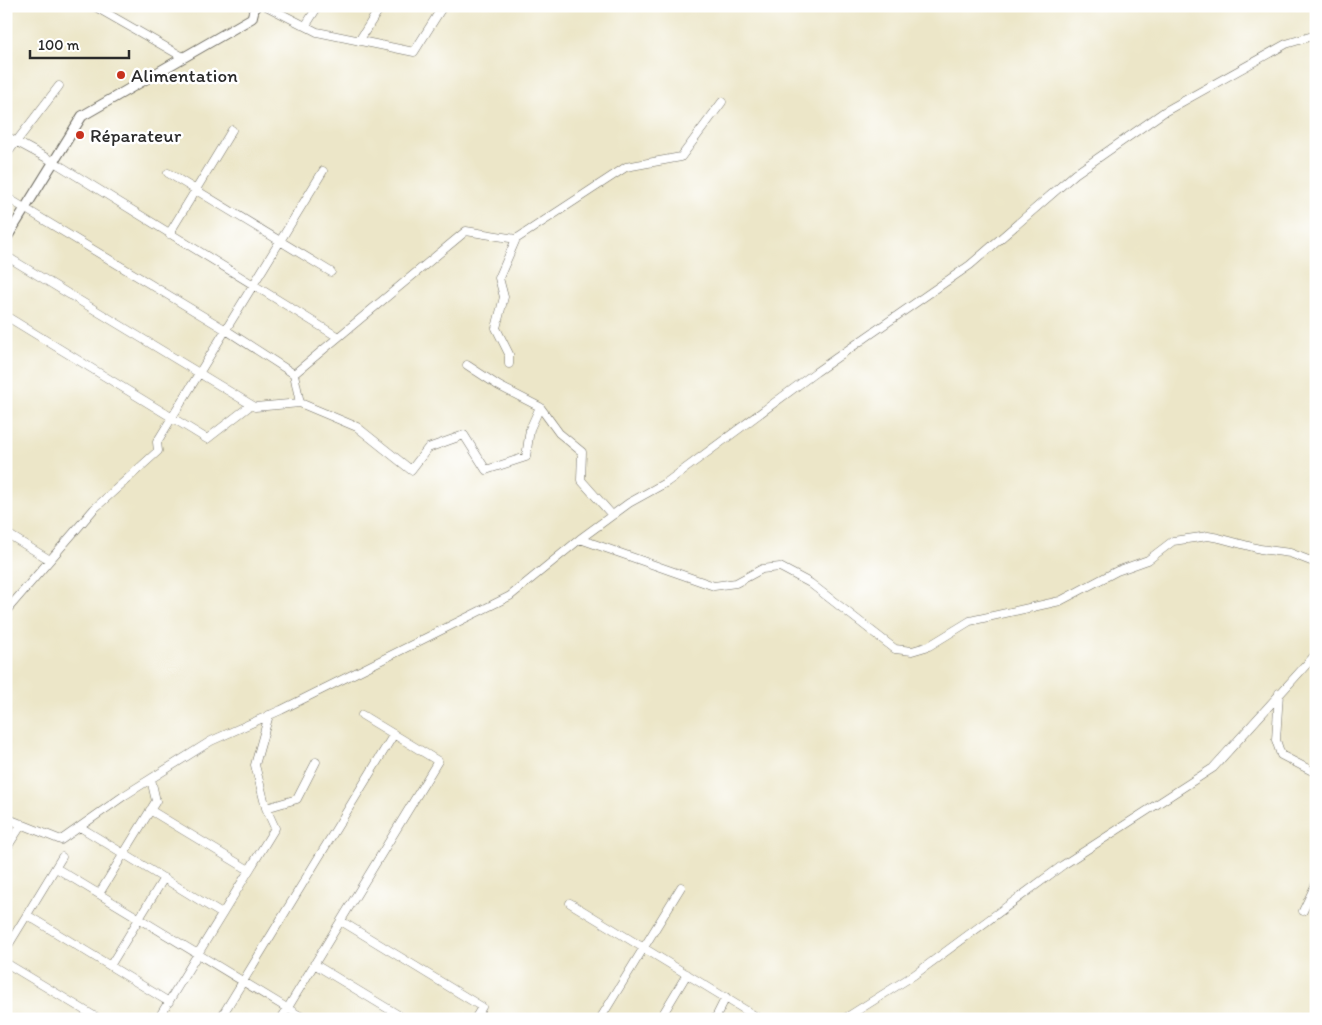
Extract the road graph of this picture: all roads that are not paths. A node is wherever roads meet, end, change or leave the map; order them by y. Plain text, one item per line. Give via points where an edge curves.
1 (94, 6) edge
2 (255, 6) edge
3 (266, 6) edge
4 (318, 6) edge
5 (381, 6) edge
6 (443, 6) edge
7 (306, 25) junction
8 (1316, 35) edge
9 (359, 41) junction
10 (183, 57) junction
11 (59, 86) dead end
12 (722, 102) dead end
13 (232, 130) dead end
14 (6, 136) edge
15 (15, 141) junction
16 (6, 155) edge
17 (54, 162) junction
18 (323, 171) dead end
19 (168, 173) dead end
20 (196, 190) junction
21 (6, 196) edge
22 (25, 208) junction
23 (169, 234) junction
24 (6, 239) edge
25 (516, 239) junction
26 (280, 241) junction
27 (6, 256) edge
28 (331, 272) dead end
29 (253, 285) junction
30 (6, 316) edge
31 (226, 330) junction
32 (338, 337) junction
33 (467, 364) dead end
34 (509, 364) dead end
35 (199, 374) junction
36 (294, 374) junction
37 (300, 403) junction
38 (251, 405) junction
39 (540, 407) junction
40 (172, 417) junction
41 (612, 515) junction
42 (6, 533) edge
43 (580, 539) junction
44 (50, 560) junction
45 (1316, 563) edge
46 (6, 611) edge
47 (1316, 654) edge
48 (1279, 693) junction
49 (269, 715) junction
50 (362, 715) dead end
51 (394, 734) junction
52 (316, 762) dead end
53 (1316, 773) edge
54 (152, 779) junction
55 (266, 808) junction
56 (150, 810) junction
57 (6, 818) edge
58 (22, 824) junction
59 (80, 827) junction
60 (6, 849) edge
61 (124, 854) junction
62 (62, 858) dead end
63 (56, 868) junction
64 (249, 870) junction
65 (164, 878) junction
66 (1316, 884) edge
67 (680, 887) dead end
68 (99, 894) junction
69 (570, 902) dead end
70 (1302, 911) dead end
71 (222, 914) junction
72 (27, 916) junction
73 (139, 918) junction
74 (341, 921) junction
75 (644, 947) junction
76 (6, 949) edge
77 (198, 954) junction
78 (6, 963) edge
79 (314, 964) junction
80 (110, 966) junction
81 (688, 974) junction
82 (243, 981) junction
83 (726, 997) junction
84 (169, 1002) junction
85 (287, 1008) junction
86 (99, 1019) edge
87 (158, 1019) edge
88 (220, 1019) edge
89 (281, 1019) edge
90 (305, 1019) edge
91 (406, 1019) edge
92 (475, 1019) edge
93 (600, 1019) edge
94 (660, 1019) edge
95 (715, 1019) edge
96 (760, 1019) edge
97 (844, 1019) edge

1 - 10 street
2 - 10 street via 252,18
3 - 7 street
4 - 7 street
5 - 9 street
6 - 9 street via 414,52
7 - 9 street via 317,32
8 - 41 street via 1286,44 1164,112 1075,174 970,265 816,372 667,482
10 - 17 street via 82,116
11 - 15 street
12 - 25 street via 681,157 626,167
13 - 20 street
14 - 15 street
15 - 16 street
15 - 17 street
17 - 22 street
17 - 23 street
18 - 26 street
19 - 20 street
20 - 23 street
20 - 26 street
21 - 22 street
22 - 24 street
22 - 31 street
23 - 29 street
25 - 32 street via 466,231
25 - 34 street via 499,278 504,297 496,328 509,354
26 - 28 street
26 - 29 street
27 - 35 street
29 - 31 street
29 - 32 street
30 - 40 street
31 - 35 street
31 - 36 street
32 - 36 street
33 - 39 street via 499,386
35 - 38 street
35 - 40 street
36 - 37 street
37 - 38 street
37 - 39 street via 356,427 411,470 428,448 464,435 486,470 526,457 530,429
38 - 40 street via 207,438
39 - 41 street via 558,433 582,452 581,480
40 - 44 street via 157,442 158,451 94,509
41 - 43 street
42 - 44 street
43 - 45 street via 714,586 736,583 762,569 780,567 810,583 895,649 912,651 929,646 970,620 1060,601 1117,571 1148,560 1173,541 1208,536 1290,553
43 - 49 street via 510,596
44 - 46 street
47 - 48 street
48 - 53 street via 1276,740 1280,755
48 - 97 street via 1213,768 1062,865 914,975
49 - 54 street via 211,741
49 - 55 street via 255,765
50 - 51 street
51 - 74 street via 438,761
51 - 82 street
52 - 55 street via 296,798
54 - 56 street via 156,801
54 - 59 street
55 - 64 street via 275,828
56 - 61 street
56 - 64 street
57 - 58 street
58 - 59 street via 61,840
58 - 60 street
59 - 61 street
61 - 65 street
61 - 68 street
62 - 63 street
63 - 68 street
63 - 72 street
64 - 71 street
65 - 71 street
65 - 73 street
66 - 70 street
67 - 75 street
68 - 73 street
69 - 75 street
71 - 77 street
72 - 76 street
72 - 80 street
73 - 77 street
73 - 80 street
74 - 79 street
74 - 92 street via 482,1007
75 - 81 street
75 - 93 street
77 - 82 street
77 - 84 street
78 - 86 street
79 - 85 street
79 - 91 street
80 - 84 street
81 - 83 street
81 - 94 street
82 - 85 street
82 - 88 street
83 - 95 street
83 - 96 street
84 - 87 street
85 - 89 street
85 - 90 street

